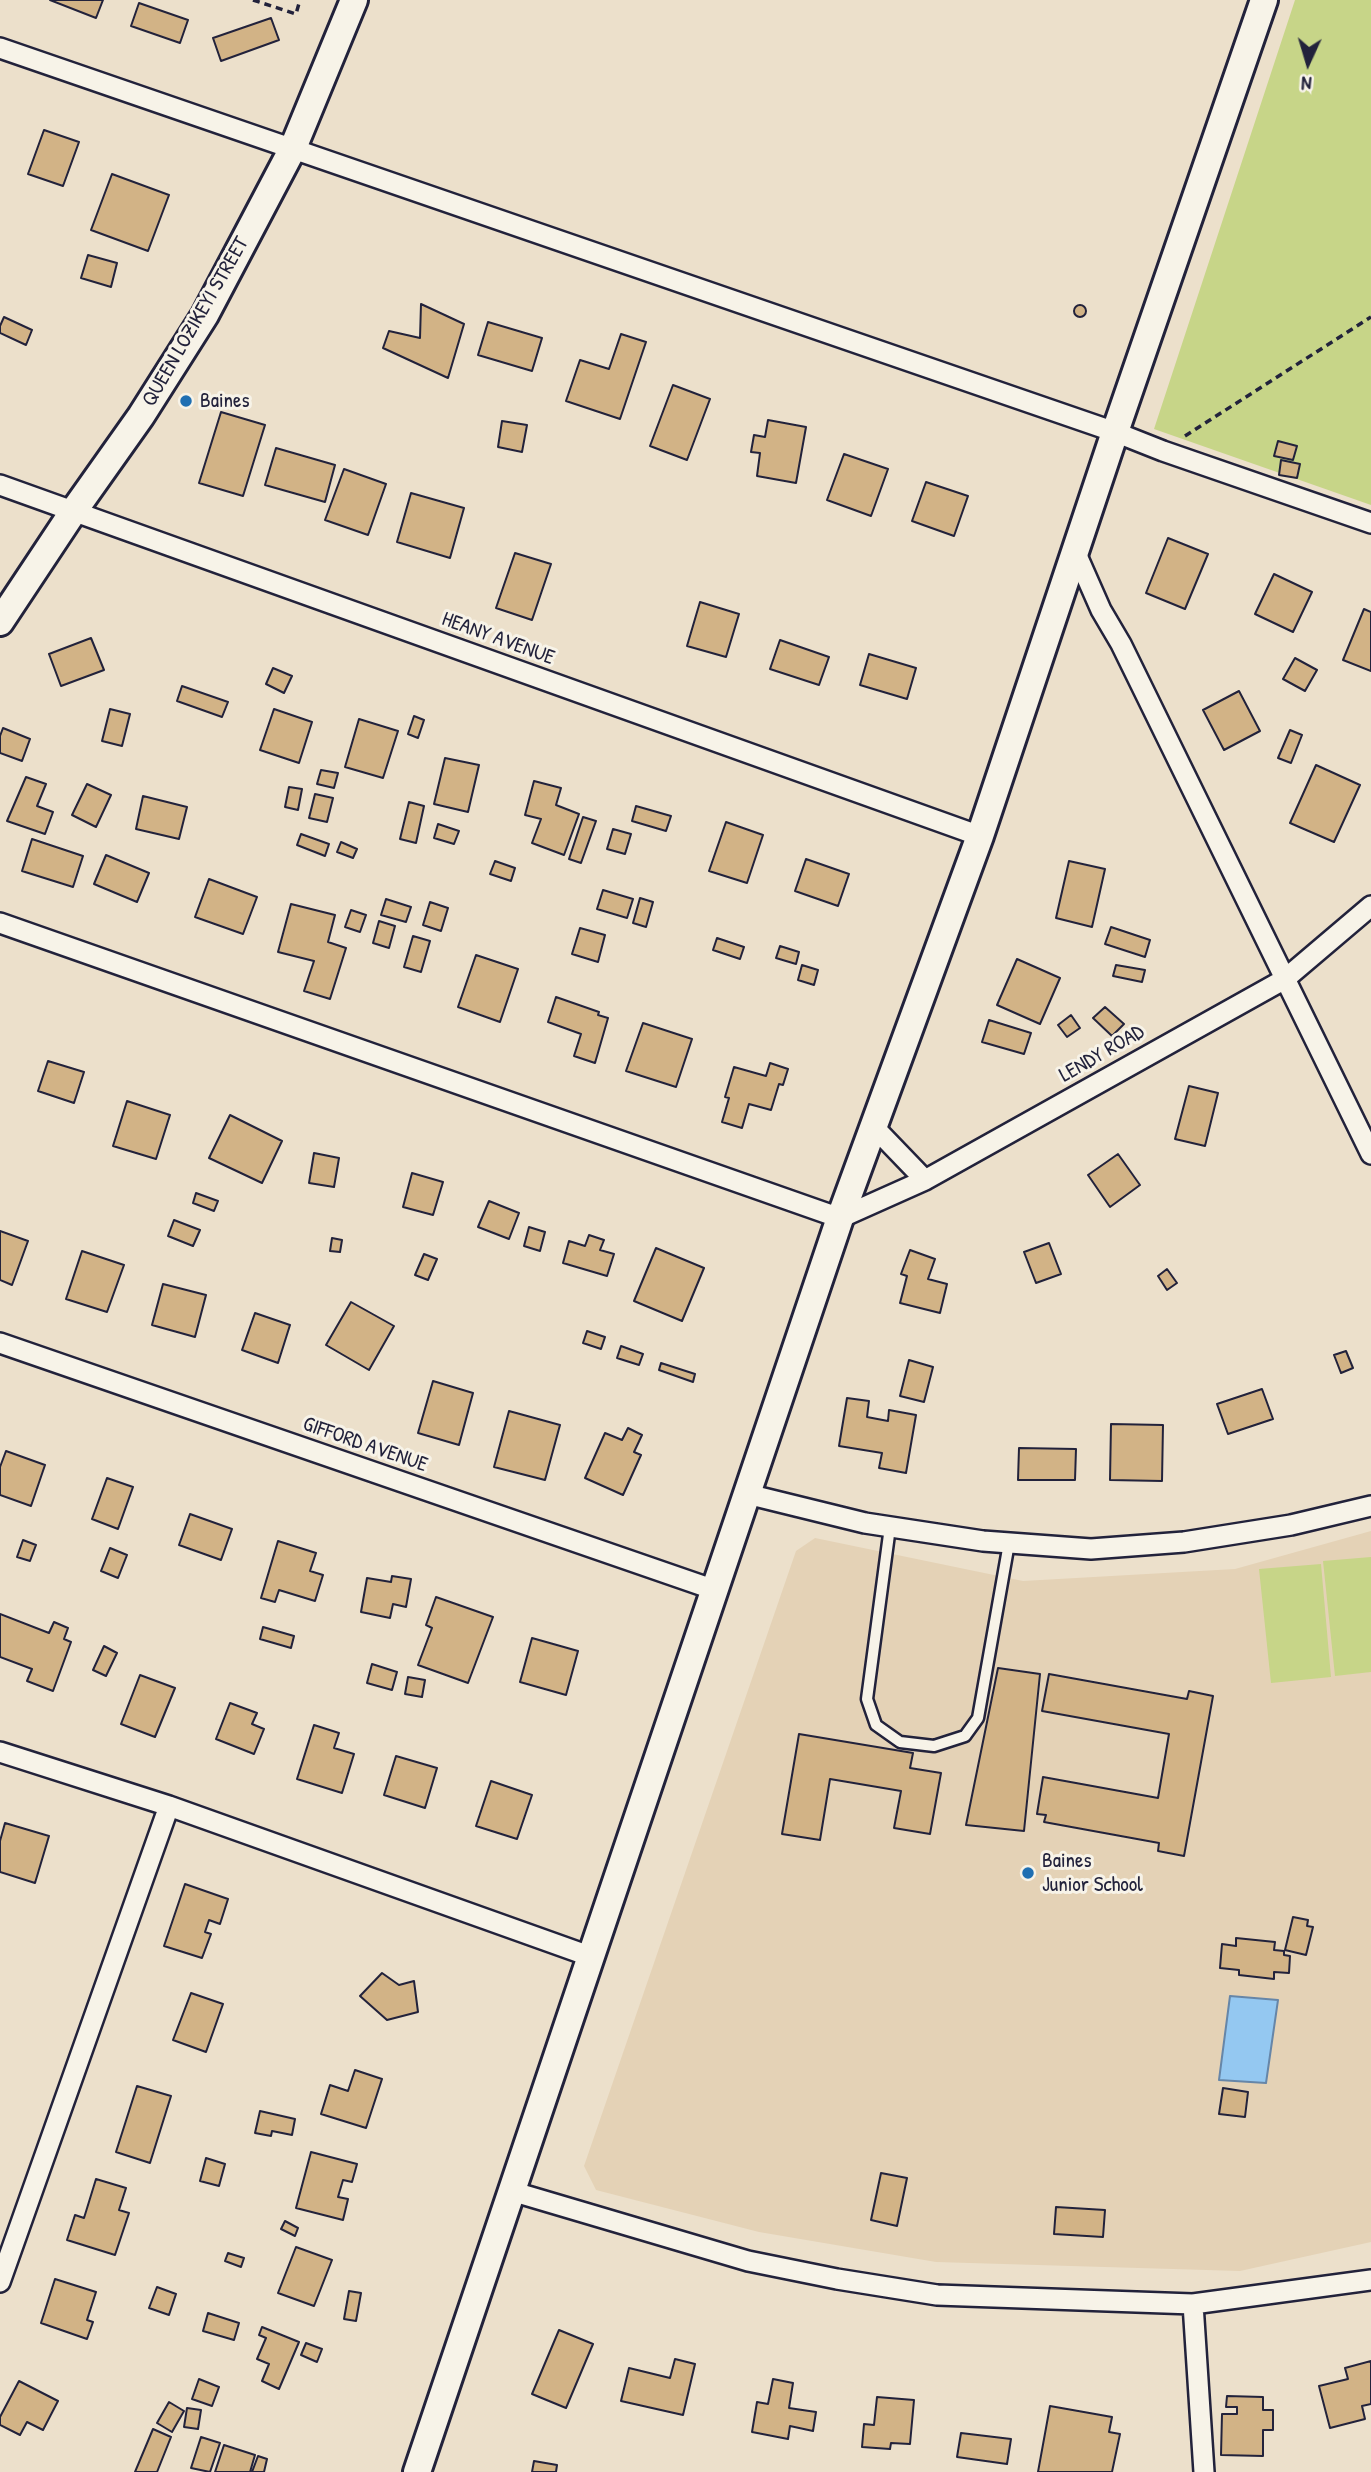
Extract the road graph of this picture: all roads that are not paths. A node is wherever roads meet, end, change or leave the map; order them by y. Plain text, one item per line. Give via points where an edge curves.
1 (354, 0) edge
2 (1264, 0) edge
3 (0, 48) edge
4 (293, 148) junction
5 (1115, 432) junction
6 (0, 485) edge
7 (73, 512) junction
8 (1371, 523) edge
9 (1075, 551) junction
10 (0, 622) edge
11 (980, 836) junction
12 (1371, 906) edge
13 (0, 923) edge
14 (1285, 979) junction
15 (873, 1126) junction
16 (1371, 1154) edge
17 (925, 1180) junction
18 (840, 1218) junction
19 (0, 1343) edge
20 (747, 1494) junction
21 (1371, 1506) edge
22 (890, 1527) junction
23 (1009, 1543) junction
24 (715, 1590) junction
25 (0, 1752) edge
26 (169, 1806) junction
27 (592, 1957) junction
28 (511, 2191) junction
29 (1371, 2280) edge
30 (0, 2282) edge
31 (1194, 2304) junction
32 (417, 2472) edge
33 (1204, 2472) edge

1 - 4 street, QUEEN LOZIKEYI STREET
2 - 5 street
3 - 4 street
4 - 5 street
4 - 7 street, QUEEN LOZIKEYI STREET via 205,315
5 - 8 street
5 - 9 street
6 - 7 street, HEANY AVENUE
7 - 10 street, QUEEN LOZIKEYI STREET
7 - 11 street, HEANY AVENUE
9 - 11 street
9 - 14 street
11 - 15 street
12 - 14 street, LENDY ROAD
13 - 18 street
14 - 16 street
14 - 17 street, LENDY ROAD
15 - 17 street
15 - 18 street
17 - 18 street, LENDY ROAD
18 - 20 street
19 - 24 street, GIFFORD AVENUE
20 - 22 street
20 - 24 street
21 - 23 street via 1291,1525 1184,1542 1091,1549
22 - 23 street
22 - 23 lane via 867,1699 876,1725 900,1741 934,1746 965,1736 978,1718
24 - 27 street
25 - 26 street
26 - 27 street
26 - 30 street
27 - 28 street
28 - 31 street via 748,2261 837,2279 937,2295
28 - 32 street
29 - 31 street
31 - 33 street

